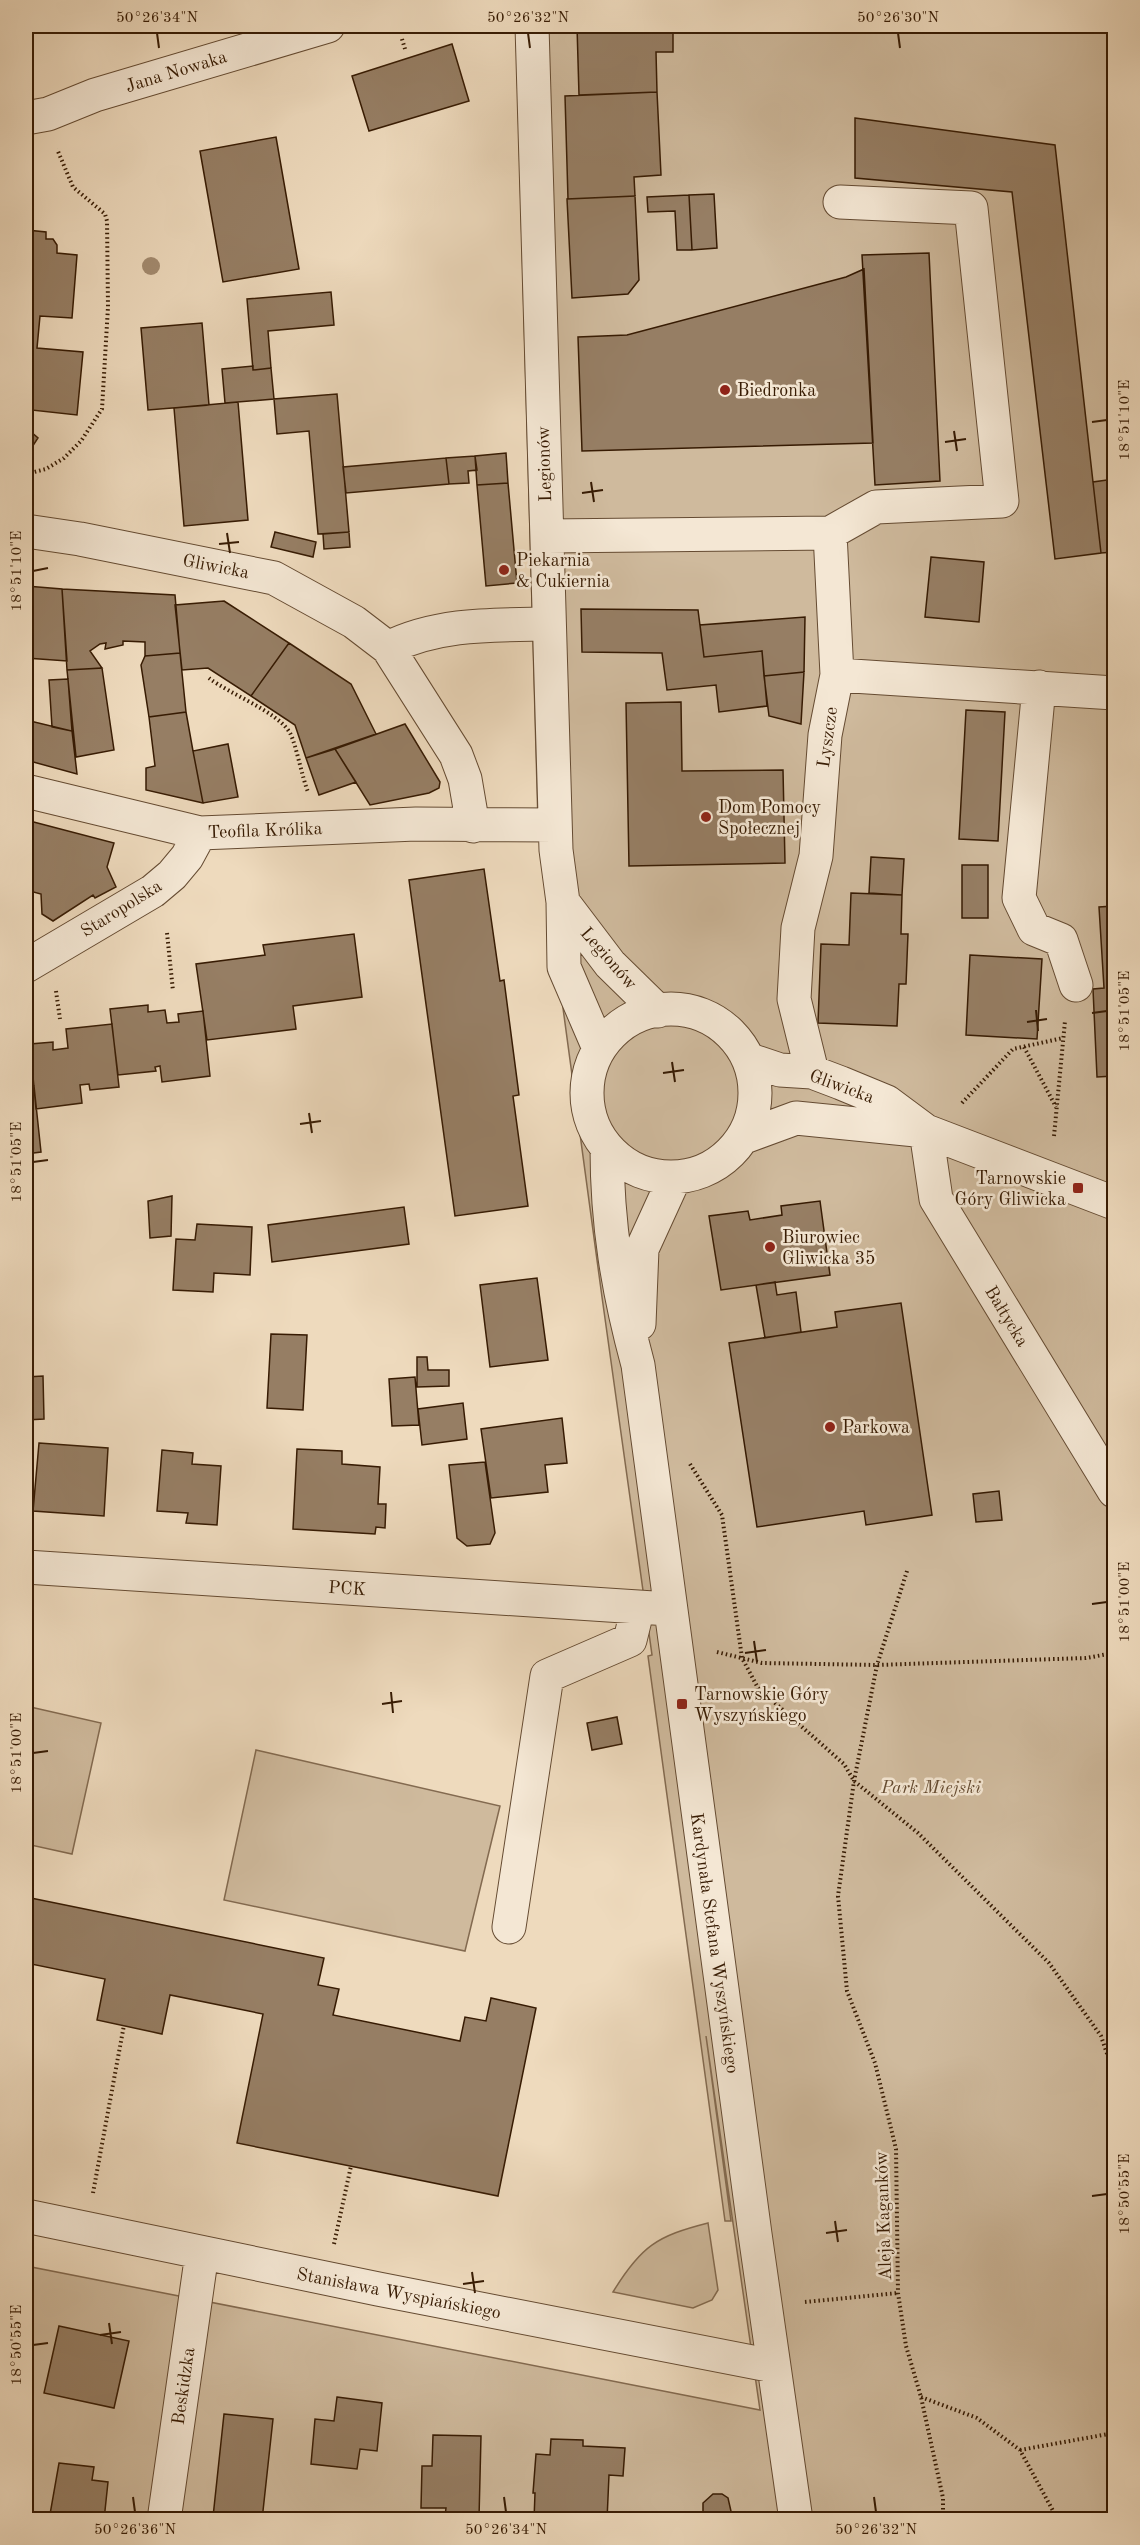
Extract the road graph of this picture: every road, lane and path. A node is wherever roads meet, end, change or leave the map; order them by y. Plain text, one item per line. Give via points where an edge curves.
1 (328, 26) edge
2 (532, 26) edge
3 (402, 39) dead end
4 (405, 49) dead end
5 (26, 118) edge
6 (56, 146) dead end
7 (840, 202) dead end
8 (26, 474) edge
9 (26, 531) edge
10 (830, 533) junction
11 (546, 536) junction
12 (548, 624) junction
13 (388, 648) junction
14 (837, 675) junction
15 (209, 678) dead end
16 (1039, 687) junction
17 (1114, 693) edge
18 (26, 791) edge
19 (310, 798) dead end
20 (555, 825) junction
21 (473, 826) junction
22 (200, 833) junction
23 (563, 902) junction
24 (167, 933) dead end
25 (26, 966) edge
26 (55, 984) dead end
27 (1076, 986) joint
28 (173, 991) dead end
29 (658, 1011) junction
30 (60, 1019) dead end
31 (1063, 1038) junction
32 (598, 1046) junction
33 (1024, 1047) junction
34 (750, 1060) junction
35 (812, 1072) junction
36 (962, 1103) dead end
37 (1057, 1108) junction
38 (926, 1131) junction
39 (1054, 1136) dead end
40 (747, 1137) junction
41 (607, 1148) junction
42 (674, 1179) junction
43 (1114, 1203) edge
44 (638, 1365) junction
45 (649, 1448) junction
46 (1114, 1491) edge
47 (26, 1567) edge
48 (907, 1571) dead end
49 (654, 1608) junction
50 (717, 1652) dead end
51 (1114, 1653) edge
52 (742, 1658) junction
53 (877, 1665) junction
54 (854, 1781) junction
55 (509, 1928) dead end
56 (124, 2025) dead end
57 (1114, 2074) edge
58 (351, 2166) dead end
59 (93, 2194) dead end
60 (26, 2216) edge
61 (334, 2245) dead end
62 (202, 2253) junction
63 (898, 2293) junction
64 (806, 2302) dead end
65 (773, 2366) junction
66 (921, 2397) junction
67 (1114, 2433) edge
68 (1020, 2450) junction
69 (164, 2520) edge
70 (796, 2520) edge
71 (943, 2520) edge
72 (1058, 2520) edge

1 - 5 street, Jana Nowaka
2 - 11 street, Legionów
3 - 4 path
6 - 8 path via 74,187 108,221 102,409 81,441 64,458 46,469
7 - 10 street via 970,208 1002,501 876,507
9 - 13 street, Gliwicka via 274,578 354,622
10 - 11 street
10 - 14 street, Lyszcze
11 - 12 street, Legionów
12 - 13 street via 452,628 428,632
12 - 20 street, Legionów
13 - 21 street, Gliwicka via 456,754 465,779
14 - 16 street
14 - 35 street, Lyszcze via 825,735 816,856 798,928 794,999
15 - 19 path via 282,724 290,734
16 - 17 street
16 - 27 street via 1019,898 1034,929 1061,940
18 - 22 street, Teofila Królika
20 - 21 street
20 - 23 street, Legionów
21 - 22 street, Teofila Królika via 416,824
22 - 25 street, Staropolska via 187,857 153,891
23 - 29 street, Legionów via 610,964
23 - 32 street, Legionów via 564,967
24 - 28 path
26 - 30 path
27 - 31 path via 1067,992
29 - 32 street via 617,1026
29 - 34 street via 688,1011 713,1019 735,1037
31 - 33 path
31 - 37 path
32 - 41 street via 588,1076 589,1112
33 - 36 path via 1013,1049
33 - 37 path
34 - 35 street, Gliwicka via 780,1070
34 - 40 street via 755,1098
35 - 38 street, Gliwicka via 887,1102
37 - 39 path
38 - 40 street, Gliwicka via 796,1118
38 - 43 street, Gliwicka
38 - 46 street, Bałtycka via 936,1199
40 - 42 street via 708,1171
41 - 42 street via 636,1172
41 - 44 street, Kardynała Stefana Wyszyńskiego via 608,1210 619,1288
42 - 44 street, Kardynała Stefana Wyszyńskiego via 642,1249
44 - 45 street, Kardynała Stefana Wyszyńskiego
45 - 49 street, Kardynała Stefana Wyszyńskiego
45 - 52 path via 687,1459 722,1515
47 - 49 street, PCK
48 - 53 path, Aleja Kaganków
49 - 55 street via 630,1640 547,1676
49 - 65 street, Kardynała Stefana Wyszyńskiego
50 - 52 path
51 - 53 path via 1086,1658
52 - 53 path via 762,1663
52 - 54 path via 758,1688 844,1764
53 - 54 path, Aleja Kaganków
54 - 57 path via 918,1833 1049,1963 1101,2036
54 - 63 path, Aleja Kaganków via 838,1896 847,1992 875,2063 896,2149
56 - 59 path
58 - 61 path
60 - 62 street, Stanisława Wyspiańskiego
62 - 65 street, Stanisława Wyspiańskiego
62 - 69 street, Beskidzka
63 - 64 path
63 - 66 path, Aleja Kaganków via 906,2346
65 - 70 street, Kardynała Stefana Wyszyńskiego
66 - 68 path via 977,2418
66 - 71 path, Aleja Kaganków via 943,2498
67 - 68 path
68 - 72 path

